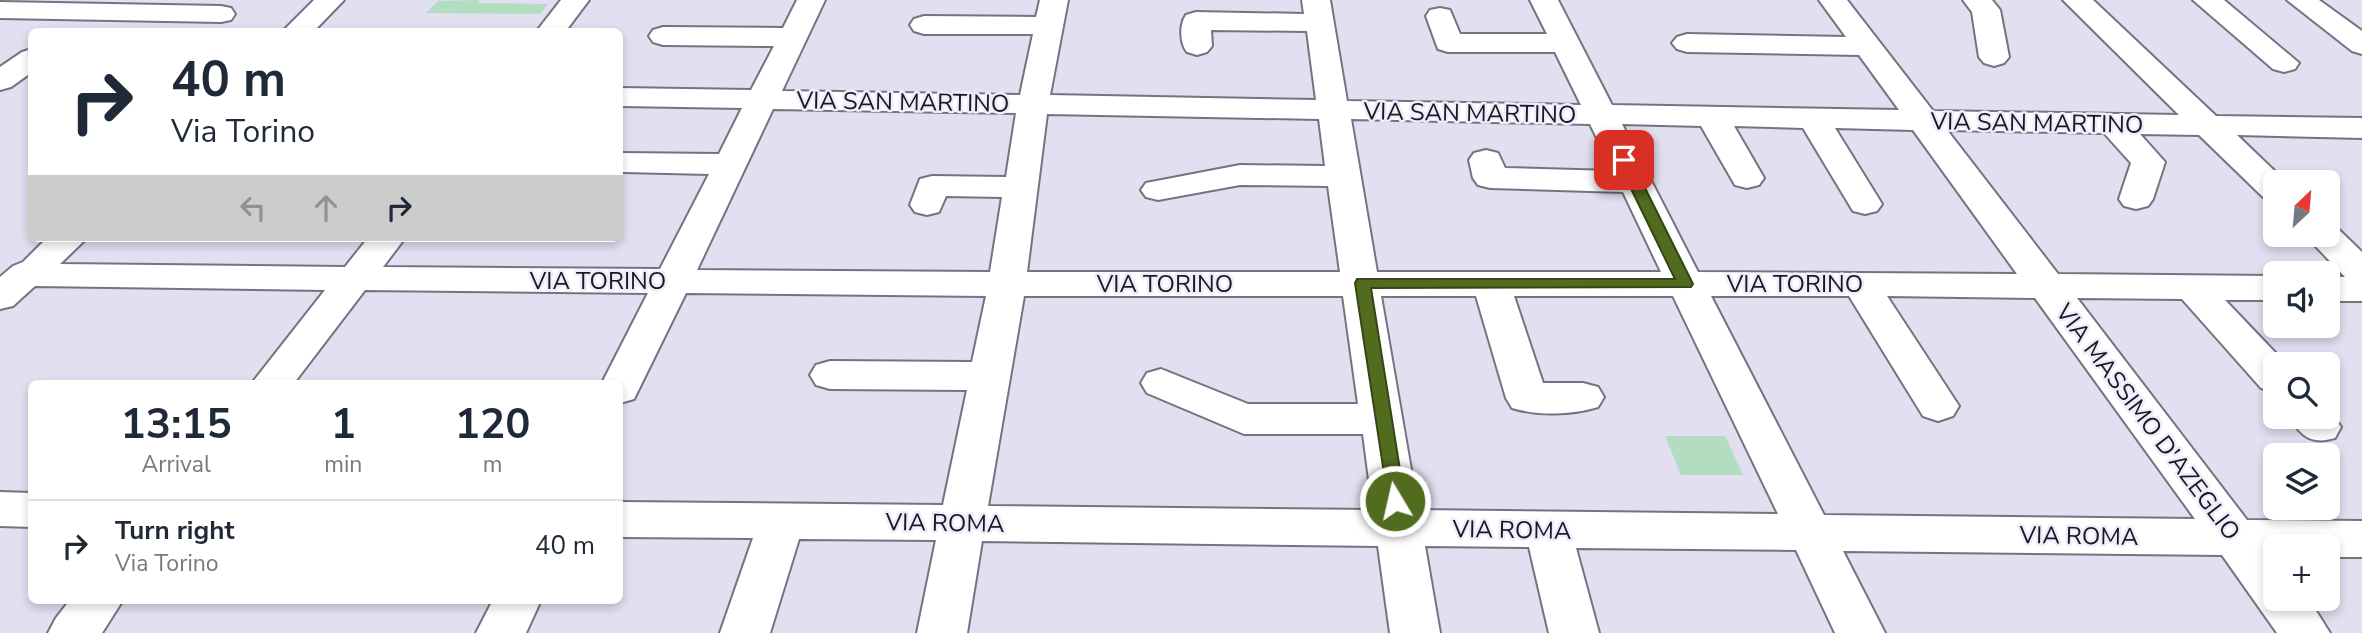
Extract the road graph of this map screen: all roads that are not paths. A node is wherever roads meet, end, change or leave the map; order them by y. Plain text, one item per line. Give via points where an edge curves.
1 (331, 0) edge
2 (575, 0) edge
3 (811, 0) edge
4 (1544, 0) edge
5 (1833, 0) edge
6 (1978, 0) edge
7 (2077, 0) edge
8 (2207, 0) edge
9 (2301, 0) edge
10 (106, 6) edge
11 (0, 10) edge
12 (1318, 12) edge
13 (1052, 13) edge
14 (221, 15) dead end
15 (1440, 16) dead end
16 (924, 25) dead end
17 (75, 28) edge
18 (300, 28) edge
19 (553, 28) edge
20 (663, 36) dead end
21 (792, 37) junction
22 (1567, 43) junction
23 (1687, 43) dead end
24 (2362, 45) edge
25 (1196, 46) dead end
26 (1867, 46) junction
27 (1994, 57) dead end
28 (28, 61) edge
29 (2284, 63) dead end
30 (0, 81) edge
31 (623, 97) edge
32 (761, 100) junction
33 (1033, 105) junction
34 (1334, 110) junction
35 (1602, 116) junction
36 (1713, 118) junction
37 (1814, 120) junction
38 (1923, 122) junction
39 (2113, 124) junction
40 (2208, 125) junction
41 (2358, 132) edge
42 (1486, 160) dead end
43 (623, 162) dead end
44 (730, 164) junction
45 (1345, 176) junction
46 (1747, 178) dead end
47 (2263, 178) edge
48 (1635, 182) junction
49 (1022, 187) junction
50 (1158, 190) dead end
51 (2136, 199) dead end
52 (1865, 204) dead end
53 (927, 205) dead end
54 (384, 242) edge
55 (2335, 247) edge
56 (34, 269) edge
57 (2362, 273) edge
58 (354, 280) junction
59 (672, 281) junction
60 (1363, 283) junction
61 (1491, 283) junction
62 (1007, 284) junction
63 (1686, 284) junction
64 (1860, 284) junction
65 (2045, 285) junction
66 (2192, 287) junction
67 (2263, 288) edge
68 (2340, 289) edge
69 (2362, 289) edge
70 (2263, 365) edge
71 (830, 375) dead end
72 (990, 376) junction
73 (274, 380) edge
74 (623, 383) edge
75 (1161, 383) dead end
76 (1583, 397) dead end
77 (1938, 407) dead end
78 (1382, 419) junction
79 (0, 509) edge
80 (28, 510) edge
81 (623, 519) edge
82 (781, 522) junction
83 (963, 524) junction
84 (1400, 528) junction
85 (1548, 530) junction
86 (1811, 533) junction
87 (2235, 538) junction
88 (2362, 539) edge
89 (2263, 576) edge
90 (96, 604) edge
91 (515, 604) edge
92 (2289, 611) edge
93 (73, 633) edge
94 (501, 633) edge
95 (745, 633) edge
96 (942, 633) edge
97 (1415, 633) edge
98 (1574, 633) edge
99 (1860, 633) edge
100 (2305, 633) edge

1 - 18 street
2 - 19 street
3 - 21 street
4 - 22 street
5 - 26 street, VIA MASSIMO D'AZEGLIO
6 - 27 street via 1986,10
7 - 40 street
8 - 29 street
9 - 24 street
10 - 11 street
10 - 14 street
10 - 17 street
12 - 25 street via 1196,21
12 - 34 street
13 - 16 street
13 - 33 street
15 - 22 street via 1448,43
20 - 21 street
21 - 32 street
22 - 35 street
23 - 26 street
26 - 38 street, VIA MASSIMO D'AZEGLIO
28 - 30 street
31 - 32 street, VIA SAN MARTINO
32 - 33 street, VIA SAN MARTINO
32 - 44 street
33 - 34 street, VIA SAN MARTINO
33 - 49 street
34 - 35 street, VIA SAN MARTINO
34 - 45 street
35 - 36 street, VIA SAN MARTINO
35 - 48 street
36 - 37 street, VIA SAN MARTINO
36 - 46 street
37 - 38 street, VIA SAN MARTINO
37 - 52 street
38 - 39 street, VIA SAN MARTINO
38 - 65 street, VIA MASSIMO D'AZEGLIO
39 - 40 street, VIA SAN MARTINO
39 - 51 street via 2148,162
40 - 41 street, VIA SAN MARTINO
40 - 47 street
42 - 48 street via 1490,178
43 - 44 street
44 - 59 street
45 - 50 street via 1240,175
45 - 60 street
48 - 63 street
49 - 53 street via 932,186
49 - 62 street
54 - 58 street
55 - 57 street
56 - 58 street, VIA TORINO
58 - 59 street, VIA TORINO
58 - 73 street
59 - 62 street, VIA TORINO
59 - 74 street
60 - 61 street, VIA TORINO
60 - 62 street, VIA TORINO
60 - 78 street
61 - 63 street, VIA TORINO
61 - 76 street via 1527,398
62 - 72 street
63 - 64 street, VIA TORINO
63 - 86 street
64 - 65 street, VIA TORINO
64 - 77 street
65 - 66 street, VIA TORINO
65 - 87 street, VIA MASSIMO D'AZEGLIO
66 - 67 street, VIA TORINO
66 - 70 street
68 - 69 street
71 - 72 street
72 - 83 street
75 - 78 street via 1244,419
78 - 84 street
79 - 80 street
81 - 82 street, VIA ROMA
82 - 83 street, VIA ROMA
82 - 95 street
83 - 84 street, VIA ROMA
83 - 96 street
84 - 85 street, VIA ROMA
84 - 97 street
85 - 86 street, VIA ROMA
85 - 98 street
86 - 87 street, VIA ROMA
86 - 99 street
87 - 88 street, VIA ROMA
87 - 89 street, VIA MASSIMO D'AZEGLIO
90 - 93 street
91 - 94 street
92 - 100 street

